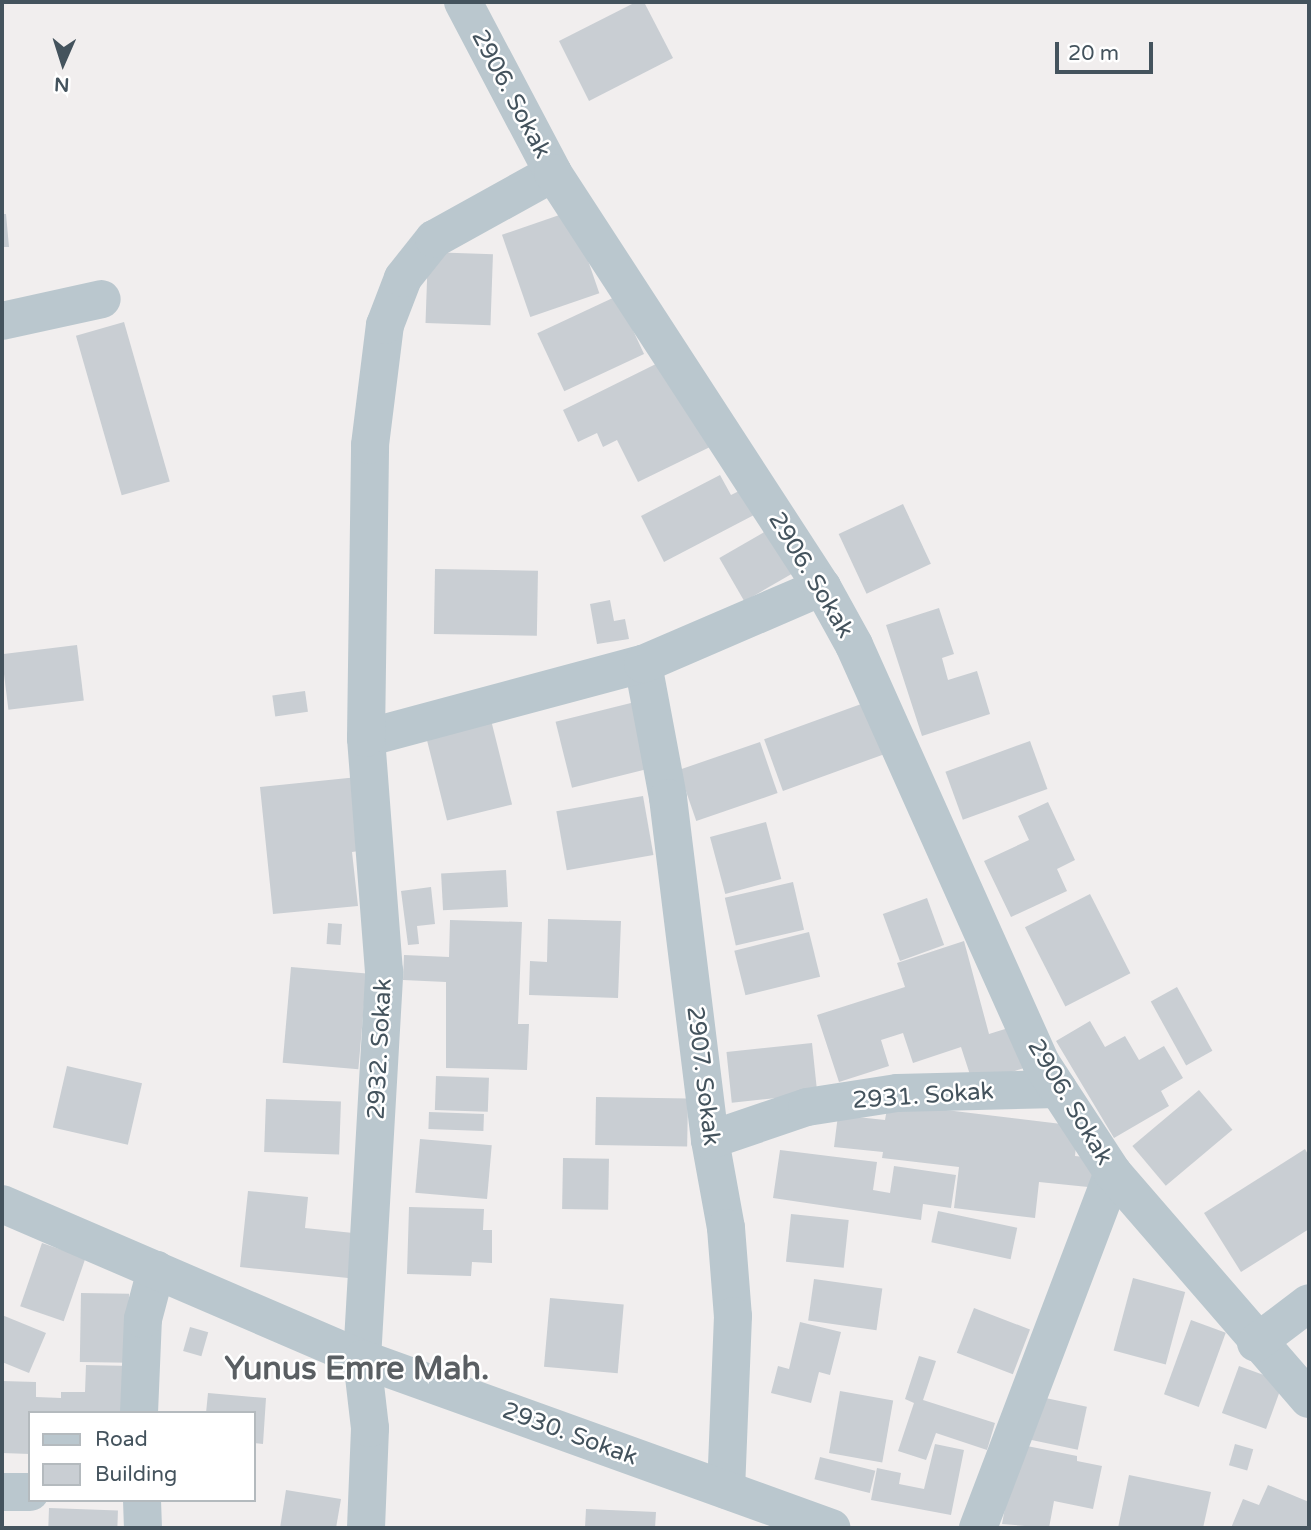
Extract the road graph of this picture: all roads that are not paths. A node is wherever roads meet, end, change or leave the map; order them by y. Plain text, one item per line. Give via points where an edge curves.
1 (463, 2) edge
2 (553, 173) junction
3 (102, 299) dead end
4 (2, 321) edge
5 (822, 587) junction
6 (643, 664) junction
7 (366, 738) junction
8 (1058, 1089) junction
9 (710, 1140) junction
10 (1113, 1173) junction
11 (2, 1204) edge
12 (156, 1270) junction
13 (1309, 1303) edge
14 (1256, 1343) junction
15 (362, 1359) junction
16 (1309, 1399) edge
17 (139, 1411) edge
18 (726, 1490) junction
19 (2, 1492) edge
20 (28, 1492) edge
21 (142, 1502) edge
22 (143, 1528) edge
23 (366, 1528) edge
24 (832, 1528) edge
25 (978, 1528) edge

1 - 2 street, 2906. Sokak
2 - 5 street, 2906. Sokak
2 - 7 street, 2932. Sokak via 434,239 409,267 392,301 370,445
3 - 4 street
5 - 6 street
5 - 8 street, 2906. Sokak via 854,645 1041,1063
6 - 7 street
6 - 9 street, 2907. Sokak via 668,797
7 - 15 street, 2932. Sokak via 384,972
8 - 9 street, 2931. Sokak via 897,1093 807,1107
8 - 10 street, 2906. Sokak
9 - 18 street, 2907. Sokak via 726,1228 733,1316
10 - 14 street, 2906. Sokak
10 - 25 street, 2906. Sokak
11 - 12 street, 2930. Sokak
12 - 15 street, 2930. Sokak
12 - 17 street via 143,1319
13 - 14 street
14 - 16 street, 2906. Sokak
15 - 18 street, 2930. Sokak
15 - 23 street, 2932. Sokak via 370,1428
18 - 24 street, 2930. Sokak
19 - 20 street
21 - 22 street

